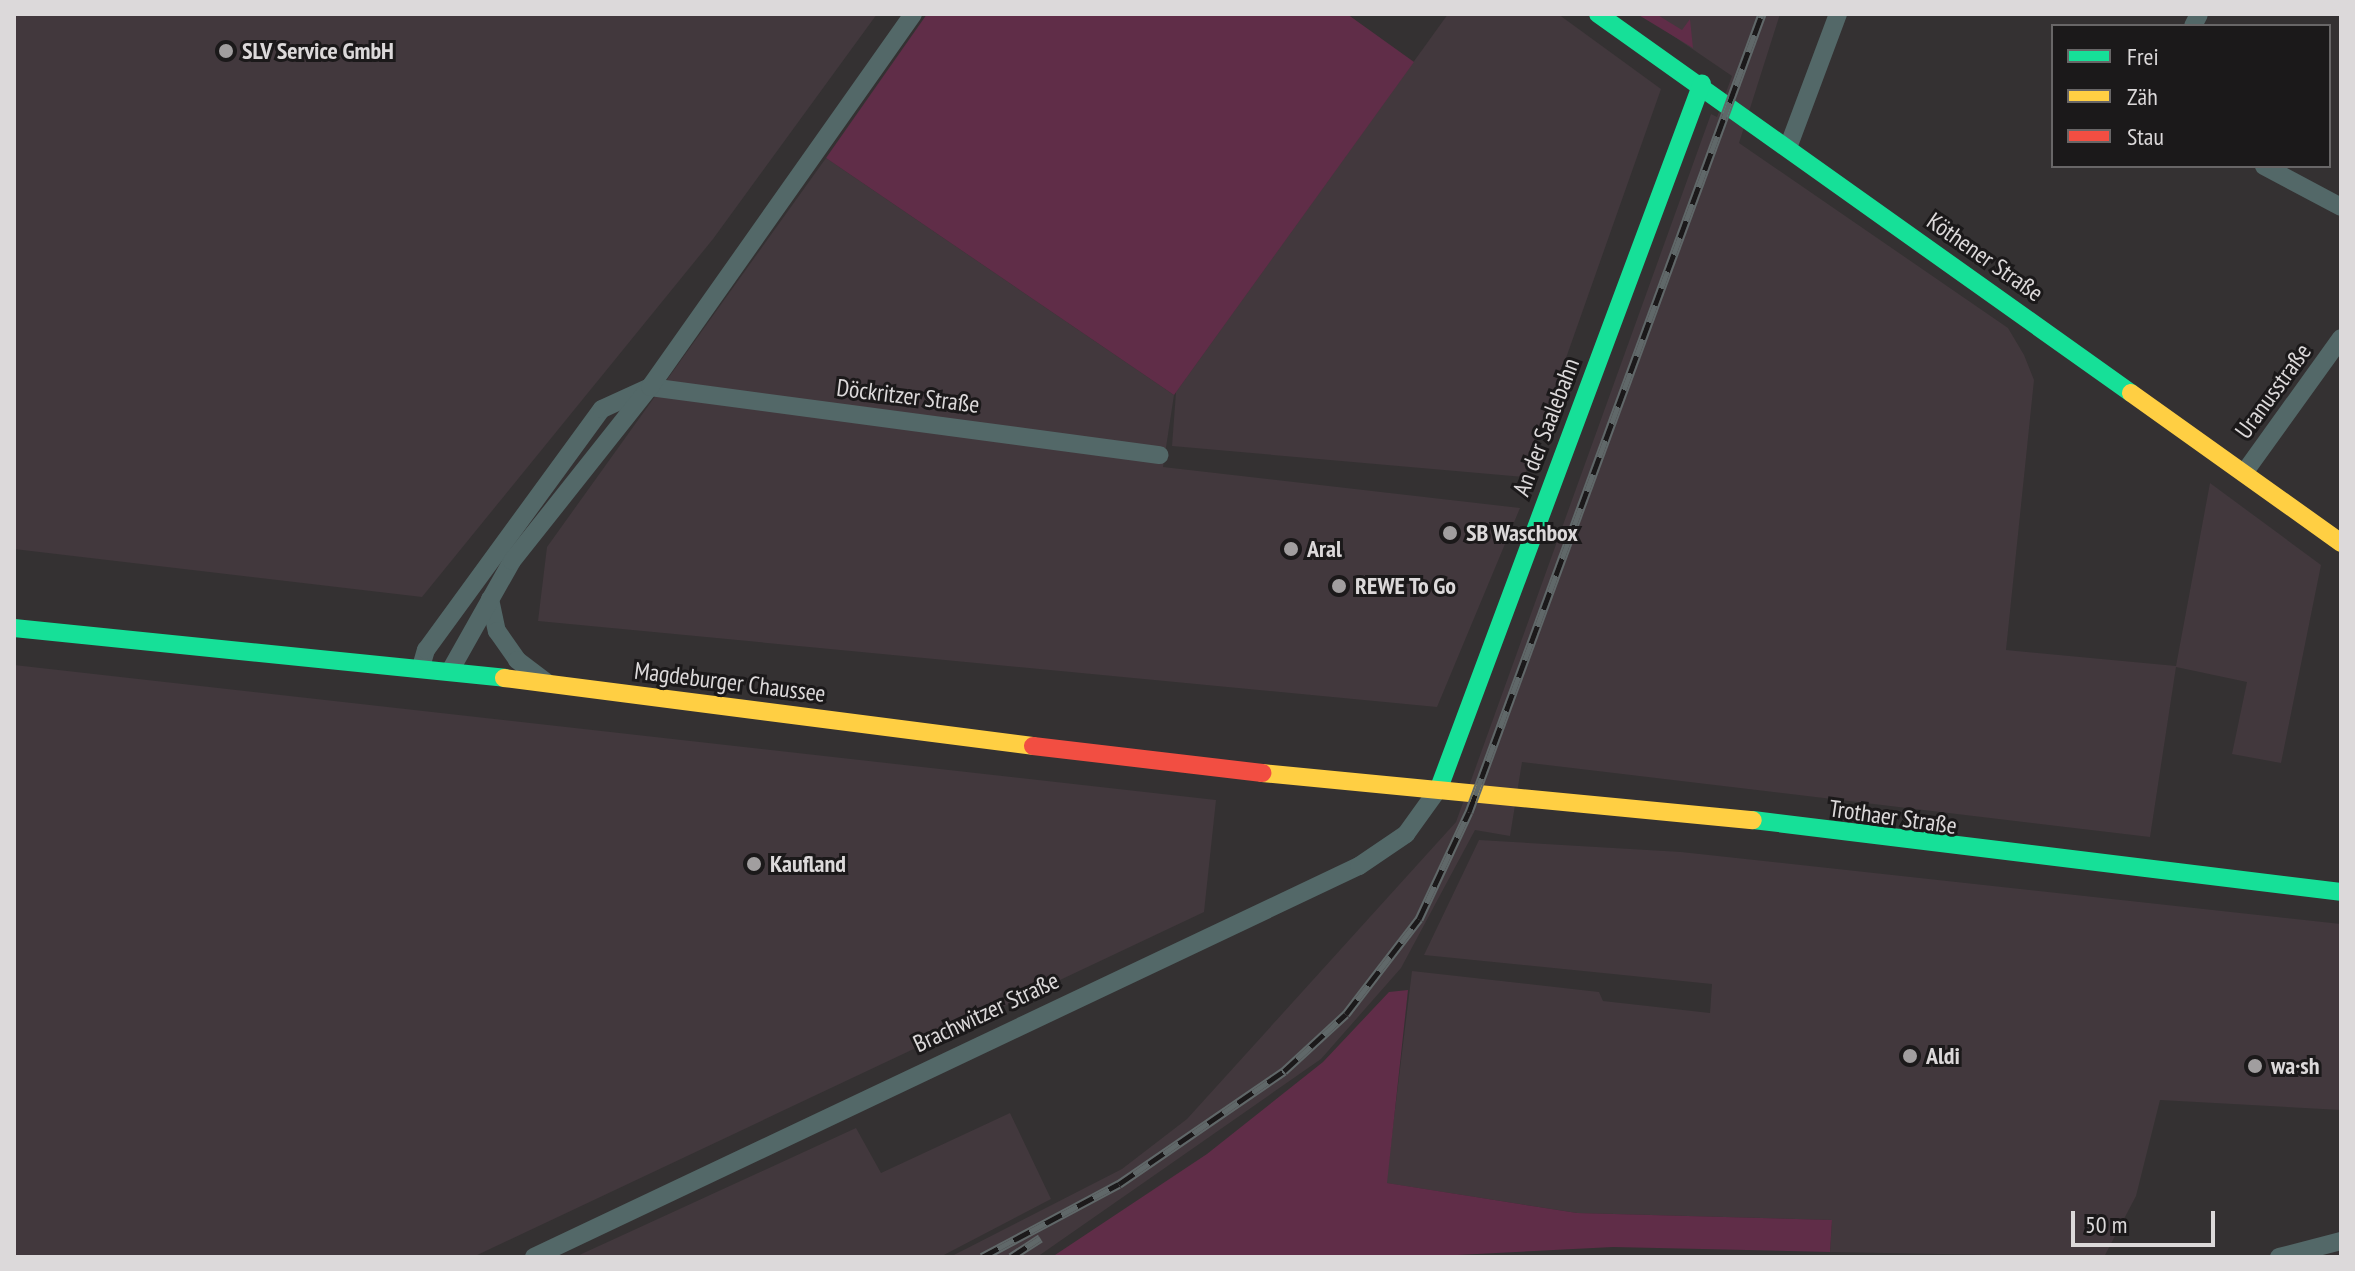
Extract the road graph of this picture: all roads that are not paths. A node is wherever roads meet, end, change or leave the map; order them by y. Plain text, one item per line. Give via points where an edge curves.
1 (913, 14) edge
2 (1598, 14) edge
3 (1838, 14) edge
4 (1702, 83) junction
5 (1789, 145) junction
6 (2268, 168) edge
7 (2341, 207) edge
8 (2341, 338) edge
9 (650, 387) junction
10 (1159, 455) dead end
11 (2244, 473) junction
12 (2341, 543) edge
13 (490, 599) junction
14 (14, 628) edge
15 (421, 667) junction
16 (450, 671) junction
17 (547, 683) junction
18 (1439, 788) junction
19 (2341, 892) edge
20 (2341, 1241) edge
21 (534, 1257) edge
22 (2279, 1257) edge

1 - 9 street
2 - 4 main road, Köthener Straße
3 - 5 street
4 - 5 main road, Köthener Straße
4 - 18 main road, An der Saalebahn
5 - 11 main road, Köthener Straße
6 - 7 street
8 - 11 street, Uranusstraße
9 - 10 street, Döckritzer Straße
9 - 13 street via 512,561
9 - 15 street via 602,409 426,650
11 - 12 main road, Köthener Straße
13 - 16 street
13 - 17 street via 497,631 517,660
14 - 15 main road, Magdeburger Chaussee
15 - 16 main road, Magdeburger Chaussee
16 - 17 main road, Magdeburger Chaussee
17 - 18 main road, Magdeburger Chaussee via 1192,766
18 - 19 main road, Trothaer Straße
18 - 21 street, Brachwitzer Straße via 1406,834 1359,866
20 - 22 street

